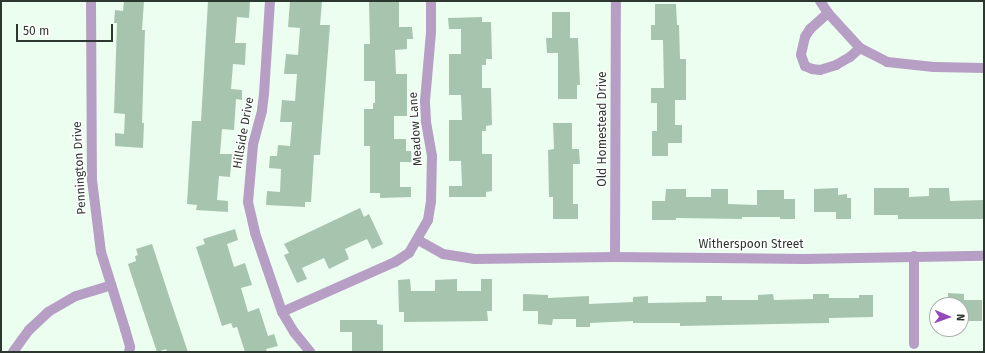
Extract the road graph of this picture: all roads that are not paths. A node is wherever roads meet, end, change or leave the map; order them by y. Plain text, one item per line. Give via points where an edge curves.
1 (91, 1) edge
2 (270, 1) edge
3 (431, 1) edge
4 (616, 1) edge
5 (820, 1) edge
6 (828, 13) junction
7 (860, 48) junction
8 (984, 68) edge
9 (418, 240) junction
10 (914, 256) junction
11 (984, 256) edge
12 (615, 257) junction
13 (111, 285) junction
14 (282, 312) junction
15 (914, 344) dead end
16 (13, 352) edge
17 (129, 352) edge
18 (310, 352) edge

1 - 13 street, Pennington Drive via 92,180 98,233
2 - 14 street, Hillside Drive via 264,94 253,145 248,202 253,226
3 - 9 street, Meadow Lane via 425,100 432,156 431,202 428,220
4 - 12 street, Old Homestead Drive
5 - 6 street
6 - 7 street
6 - 7 street via 805,37 801,56 805,66 812,70 820,70 836,65
7 - 8 street via 887,62 934,67
9 - 12 street, Witherspoon Street via 443,254 476,259
9 - 14 street, Meadow Lane via 409,253 395,262
10 - 11 street, Witherspoon Street
10 - 12 street, Witherspoon Street via 804,259
10 - 15 street
13 - 16 street via 76,296 48,312 29,330
13 - 17 street, Pennington Drive via 126,329
14 - 18 street, Hillside Drive

